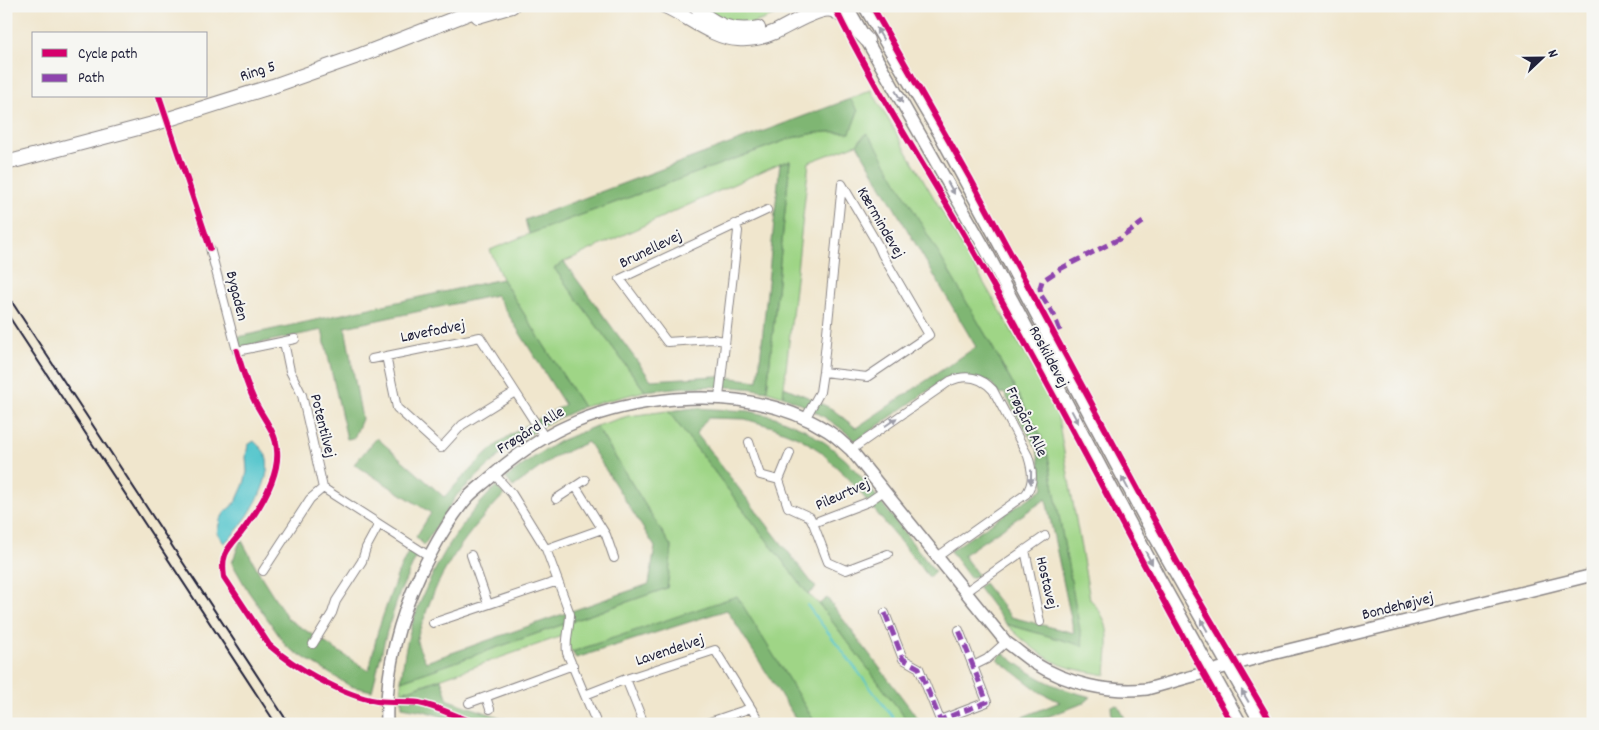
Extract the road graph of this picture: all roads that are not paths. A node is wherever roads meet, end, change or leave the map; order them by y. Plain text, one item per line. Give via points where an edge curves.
1 (512, 6) edge
2 (665, 6) edge
3 (696, 6) edge
4 (807, 6) edge
5 (847, 6) edge
6 (864, 6) edge
7 (483, 7) edge
8 (448, 22) junction
9 (866, 40) junction
10 (6, 163) edge
11 (767, 210) dead end
12 (735, 224) junction
13 (210, 248) dead end
14 (295, 339) dead end
15 (725, 341) junction
16 (284, 342) junction
17 (386, 356) junction
18 (372, 359) dead end
19 (824, 372) junction
20 (515, 392) junction
21 (719, 397) junction
22 (805, 418) junction
23 (545, 438) junction
24 (749, 442) dead end
25 (852, 450) junction
26 (790, 453) dead end
27 (494, 474) junction
28 (585, 480) dead end
29 (779, 480) junction
30 (576, 486) junction
31 (323, 488) junction
32 (884, 491) junction
33 (556, 500) dead end
34 (813, 523) junction
35 (379, 524) junction
36 (602, 530) junction
37 (1045, 536) dead end
38 (546, 548) junction
39 (1024, 550) junction
40 (888, 554) dead end
41 (471, 555) dead end
42 (261, 556) dead end
43 (429, 556) junction
44 (937, 557) junction
45 (614, 558) dead end
46 (269, 561) junction
47 (263, 571) dead end
48 (1593, 575) edge
49 (558, 581) junction
50 (965, 592) junction
51 (488, 604) junction
52 (885, 613) dead end
53 (1040, 622) dead end
54 (433, 623) dead end
55 (310, 630) dead end
56 (959, 630) dead end
57 (318, 636) junction
58 (1006, 642) junction
59 (312, 644) dead end
60 (573, 665) junction
61 (973, 666) junction
62 (1228, 667) junction
63 (1211, 672) junction
64 (626, 680) junction
65 (585, 694) junction
66 (486, 697) junction
67 (469, 703) dead end
68 (750, 708) junction
69 (490, 709) dead end
70 (387, 724) edge
71 (597, 724) edge
72 (644, 724) edge
73 (704, 724) edge
74 (760, 724) edge
75 (1241, 724) edge
76 (1261, 724) edge

1 - 8 highway
2 - 9 highway via 714,32 736,39 754,39 822,10 833,10
3 - 4 highway via 718,24 744,30 774,23
5 - 9 main road, Roskildevej
62 -> 6 main road, Roskildevej via 1147,523 940,135
7 - 8 highway, Ring 5
8 - 10 highway, Ring 5 via 282,83 153,124
9 -> 63 main road, Roskildevej via 987,252
11 - 12 street, Brunellevej
12 - 15 street via 738,231
12 - 15 street, Brunellevej via 620,279 667,342
13 - 16 street, Bygaden via 237,351
14 - 16 street
15 - 21 street
16 - 31 street, Potentilvej via 290,371 302,395
17 - 18 street, Løvefodvej
17 - 20 street, Løvefodvej via 480,337
17 - 20 street, Løvefodvej via 397,408 441,448 462,425
19 - 19 street, Kærmindevej via 826,342 842,184 929,335 867,377
19 - 22 street, Kærmindevej via 820,392
20 - 23 street, Løvefodvej
21 - 22 main road, Frøgård Alle via 770,405
21 - 23 main road, Frøgård Alle via 630,405 585,418
22 - 25 main road, Frøgård Alle
23 - 27 main road, Frøgård Alle via 513,457
24 - 29 street via 760,475
25 - 32 main road, Frøgård Alle
25 -> 44 street, Frøgård Alle via 950,381 967,377 978,379 993,390 1028,456 1030,488
26 - 29 street
27 - 38 street via 512,494
27 - 43 main road, Frøgård Alle via 469,496
28 - 30 street
29 - 34 street, Pileurtvej via 788,506 810,517
30 - 33 street
30 - 36 street
31 - 35 street
31 - 46 street via 310,500
32 - 34 street, Pileurtvej via 868,502
32 - 44 main road, Frøgård Alle
34 - 40 street, Pileurtvej via 828,562 846,570
35 - 43 street
35 - 57 street via 362,561
36 - 38 street
36 - 45 street
37 - 39 street, Hostavej
38 - 49 street
39 - 50 street, Hostavej
39 - 53 street, Hostavej
41 - 51 street
42 - 46 street
43 - 70 main road, Frøgård Alle via 398,632 389,672
44 - 50 main road, Frøgård Alle
46 - 47 street
48 - 62 main road, Bondehøjvej
49 - 51 street
49 - 60 street via 570,614 566,645
50 - 58 main road, Frøgård Alle
51 - 54 street
52 - 61 street via 903,659 919,668 940,720 987,702
55 - 57 street
56 - 61 street
57 - 59 street
58 - 61 street via 987,659
58 - 63 main road, Frøgård Alle via 1047,671 1104,688 1147,689
60 - 65 street
60 - 66 street
62 - 63 main road, Bondehøjvej
76 -> 62 main road, Roskildevej
63 - 75 main road, Roskildevej
64 - 65 street, Lavendelvej
64 - 68 street, Lavendelvej via 714,650
64 - 72 street, Lavendelvej
65 - 71 street
66 - 67 street
66 - 69 street
68 - 73 street
68 - 74 street, Lavendelvej

